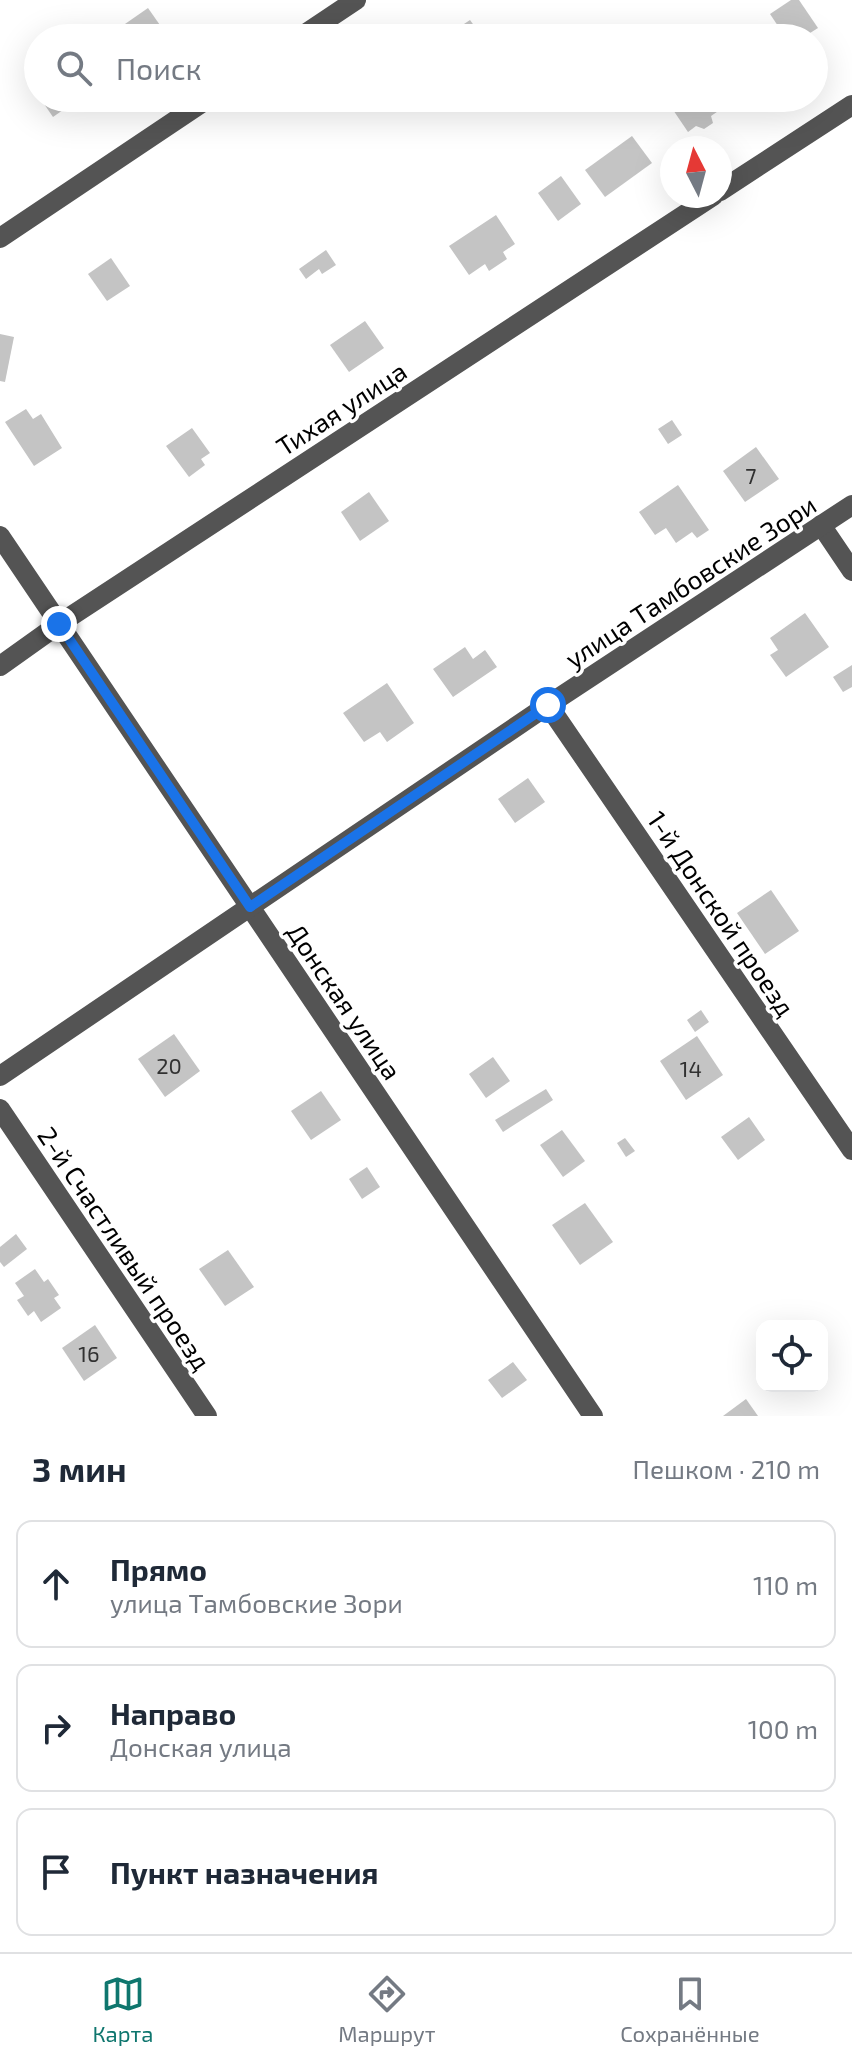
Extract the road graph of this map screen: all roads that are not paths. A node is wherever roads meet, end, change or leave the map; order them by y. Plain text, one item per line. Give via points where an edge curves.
1 (356, 0) edge
2 (320, 24) edge
3 (852, 105) edge
4 (188, 112) edge
5 (732, 183) edge
6 (695, 208) edge
7 (0, 238) edge
8 (852, 505) edge
9 (821, 525) junction
10 (0, 536) edge
11 (852, 571) edge
12 (59, 624) junction
13 (0, 666) edge
14 (548, 705) junction
15 (250, 907) junction
16 (0, 1076) edge
17 (0, 1109) edge
18 (852, 1150) edge
19 (207, 1416) edge
20 (593, 1416) edge

1 - 2 street
3 - 5 street
4 - 7 street
6 - 12 street, Тихая улица
8 - 9 street, улица Тамбовские Зори
9 - 11 street
9 - 14 street, улица Тамбовские Зори
10 - 12 street, Донская улица
12 - 13 street, Тихая улица
12 - 15 street, Донская улица
14 - 15 street, улица Тамбовские Зори
14 - 18 street, 1-й Донской проезд
15 - 16 street, улица Тамбовские Зори
15 - 20 street, Донская улица
17 - 19 street, 2-й Счастливый проезд

